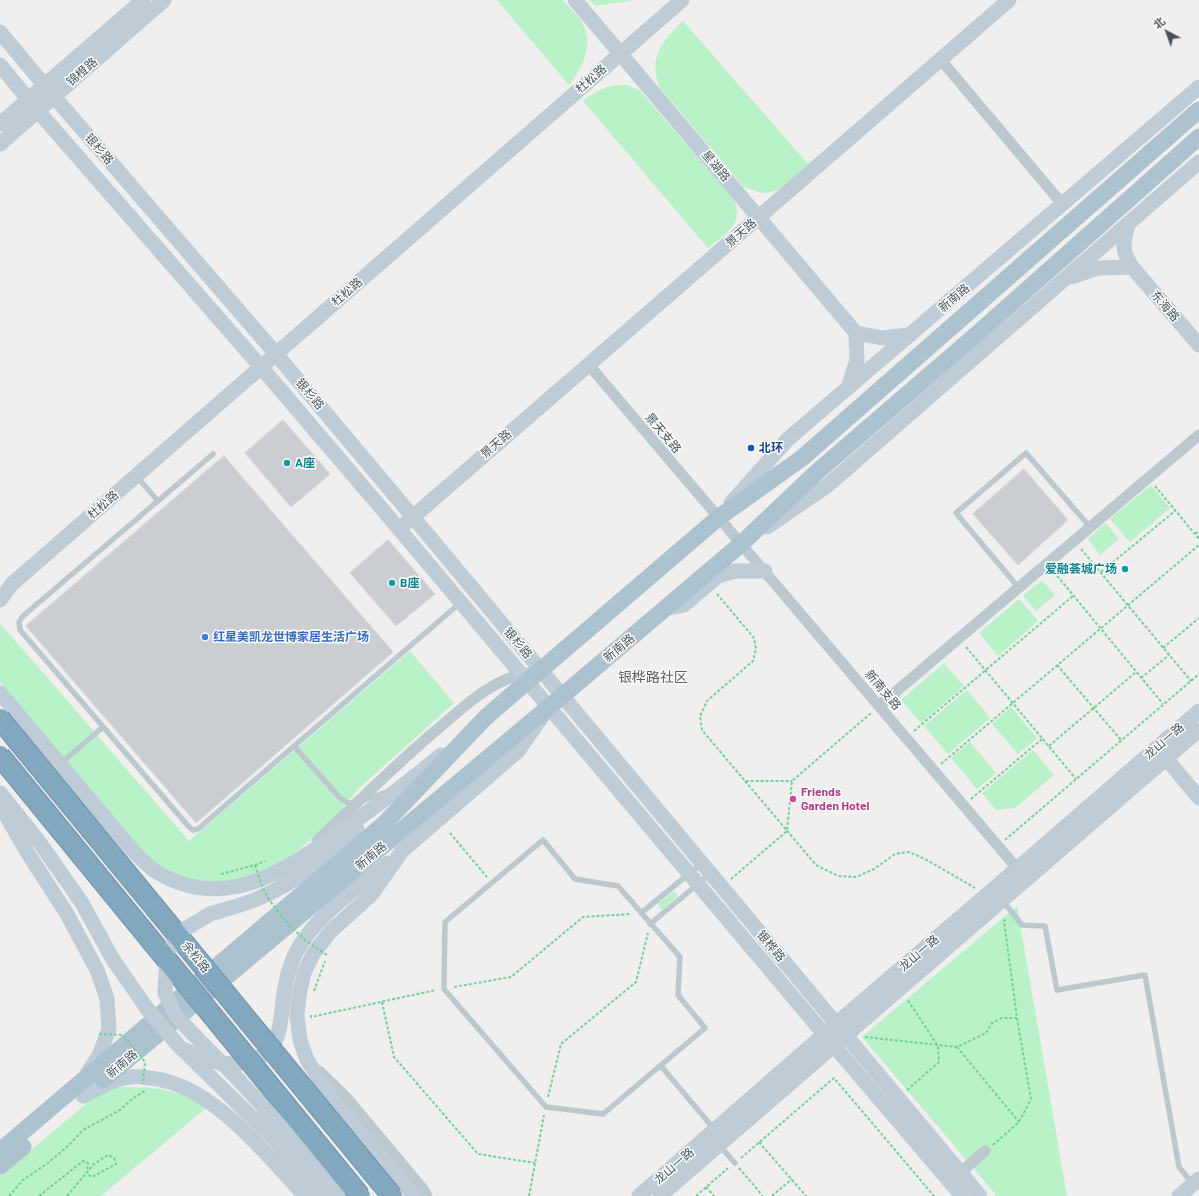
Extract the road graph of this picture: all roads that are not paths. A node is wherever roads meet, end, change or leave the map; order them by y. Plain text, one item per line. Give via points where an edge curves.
1 (143, 0) edge
2 (164, 0) edge
3 (575, 0) edge
4 (682, 0) edge
5 (1009, 0) edge
6 (0, 32) edge
7 (620, 54) junction
8 (941, 60) junction
9 (0, 65) edge
10 (1199, 87) edge
11 (49, 91) junction
12 (28, 100) junction
13 (1199, 110) edge
14 (38, 111) junction
15 (0, 124) edge
16 (1199, 137) edge
17 (0, 144) edge
18 (1199, 162) edge
19 (1063, 205) junction
20 (759, 218) junction
21 (1128, 224) junction
22 (1132, 267) junction
23 (1064, 280) junction
24 (856, 333) junction
25 (910, 335) junction
26 (1199, 345) edge
27 (276, 354) junction
28 (588, 364) junction
29 (260, 367) junction
30 (848, 388) junction
31 (1199, 434) edge
32 (213, 454) dead end
33 (136, 476) junction
34 (158, 501) junction
35 (413, 517) junction
36 (718, 518) junction
37 (1090, 527) junction
38 (399, 529) junction
39 (741, 544) junction
40 (765, 571) junction
41 (6, 588) edge
42 (1018, 588) junction
43 (0, 600) edge
44 (461, 603) junction
45 (666, 608) junction
46 (541, 671) junction
47 (524, 678) junction
48 (0, 693) edge
49 (562, 696) junction
50 (880, 706) junction
51 (549, 707) junction
52 (1199, 711) edge
53 (0, 718) edge
54 (486, 718) junction
55 (103, 727) junction
56 (1199, 730) edge
57 (294, 746) junction
58 (1161, 753) junction
59 (0, 756) edge
60 (60, 764) junction
61 (405, 785) junction
62 (0, 793) edge
63 (1199, 798) edge
64 (356, 803) junction
65 (0, 805) edge
66 (402, 851) junction
67 (297, 861) junction
68 (706, 868) junction
69 (1022, 874) junction
70 (693, 879) junction
71 (1003, 901) junction
72 (641, 913) junction
73 (650, 924) junction
74 (836, 1024) junction
75 (845, 1036) junction
76 (828, 1040) junction
77 (179, 1046) junction
78 (307, 1060) junction
79 (661, 1066) junction
80 (80, 1092) junction
81 (717, 1138) junction
82 (0, 1151) edge
83 (985, 1152) road end
84 (735, 1163) road end
85 (0, 1166) edge
86 (960, 1173) junction
87 (1196, 1182) edge
88 (305, 1196) edge
89 (321, 1196) edge
90 (338, 1196) edge
91 (360, 1196) edge
92 (392, 1196) edge
93 (414, 1196) edge
94 (427, 1196) edge
95 (639, 1196) edge
96 (660, 1196) edge
97 (962, 1196) edge
98 (980, 1196) edge
99 (1179, 1196) edge

1 - 11 main road, 锦橙路
2 - 11 main road, 锦橙路
3 - 7 main road, 星湖路
4 - 7 main road, 杜松路
5 - 8 main road, 景天路
6 - 11 main road, 银杉路
7 - 20 main road, 星湖路
7 - 27 main road, 杜松路
8 - 19 street
8 - 20 main road, 景天路
9 - 12 main road, 银杉路
10 - 19 main road, 新南路
11 - 12 main road, 锦橙路
11 - 14 main road, 锦橙路
11 - 27 main road, 银杉路
12 - 14 main road, 银杉路
12 - 15 main road, 锦橙路
13 - 36 main road, 新南路 via 802,458
14 - 17 main road, 锦橙路
14 - 29 main road, 银杉路
16 - 39 main road, 新南路 via 817,472
18 - 21 main road, 新南路
19 - 25 main road, 新南路
20 - 24 main road, 星湖路
20 - 28 main road, 景天路
21 - 22 main road, 东海路 via 1124,255
21 - 23 main road, 新南路
22 - 23 main road via 1098,268
22 - 26 main road, 东海路
23 - 39 main road, 新南路 via 828,485
24 - 25 main road via 882,338
24 - 30 main road via 857,360
25 - 30 main road, 新南路
27 - 29 main road, 杜松路
27 - 35 main road, 银杉路
28 - 35 main road, 景天路
28 - 36 street, 景天支路
29 - 33 main road, 杜松路
29 - 38 main road, 银杉路
30 - 36 main road, 新南路 via 788,440
31 - 37 street
32 - 34 lane
33 - 34 lane
33 - 41 main road, 杜松路
34 - 55 lane via 19,622 20,630
35 - 38 main road, 景天路
35 - 46 main road, 银杉路
36 - 39 street, 新南支路
36 - 46 main road, 新南路
37 - 42 street
37 - 42 lane via 1026,453 956,512
38 - 44 main road, 银杉路
39 - 40 street, 新南支路
39 - 45 main road, 新南路
40 - 45 main road via 735,571 718,576 684,604
40 - 50 street, 新南支路
41 - 43 main road, 杜松路
42 - 50 street
44 - 47 main road, 银杉路
44 - 57 lane
45 - 49 main road, 新南路
46 - 47 main road, 新南路
46 - 49 main road, 银杉路
47 - 51 main road, 银杉路
47 - 54 main road, 新南路
47 - 64 street via 499,682 480,693 395,765
48 - 60 main road
49 - 51 main road, 新南路
49 - 68 main road, 银桦路
50 - 69 street, 新南支路
51 - 66 main road via 518,751
51 - 70 main road, 银桦路
51 - 80 main road, 新南路
52 - 58 main road, 龙山一路
53 - 92 highway, 余松路, bridge
54 - 61 main road
54 - 80 main road, 新南路 via 383,825
55 - 57 lane via 193,830 198,829
55 - 60 lane
56 - 58 main road, 龙山一路
57 - 64 lane via 340,798 348,803
58 - 63 main road
58 - 69 main road, 龙山一路
59 - 91 highway, 余松路, bridge
60 - 67 main road via 135,853 154,870 171,880 194,887 221,889 249,884
61 - 64 lane
61 - 67 main road
61 - 90 main road, bridge via 332,852 307,871 283,887 259,898 210,914 186,929 167,953 166,992 176,1016 286,1132
62 - 77 main road, bridge via 82,902 112,958 148,1010
64 - 67 street
65 - 80 main road via 67,914 96,970 107,999 109,1029 99,1056
66 - 77 main road, bridge via 316,924 297,951 284,988 276,1040 269,1050 256,1060 237,1065 201,1058
66 - 78 main road via 372,894 330,932 313,954 304,973 297,1016 300,1040
68 - 70 lane
68 - 70 lane
68 - 74 main road, 银桦路
69 - 71 main road, 龙山一路
69 - 74 main road, 龙山一路 via 987,894
70 - 72 lane
70 - 73 lane
70 - 76 main road, 银桦路
71 - 75 main road, 龙山一路
71 - 87 lane via 1022,925 1045,926 1057,990 1145,975 1178,1167
72 - 73 lane
72 - 79 lane via 618,886 575,879 543,840 445,922 444,988 546,1107 603,1114
73 - 79 lane via 680,957 678,995 705,1028
74 - 75 main road, 银桦路
74 - 76 main road, 龙山一路
75 - 76 main road, 龙山一路
75 - 86 main road, 银桦路
76 - 81 main road, 龙山一路
76 - 97 main road, 银桦路
77 - 89 main road, bridge via 275,1140
78 - 93 main road via 337,1106
78 - 94 street via 346,1096 424,1189
79 - 81 lane
80 - 82 main road, 新南路
80 - 85 main road, 新南路
80 - 88 main road via 132,1076 159,1079 180,1085 226,1114
81 - 84 lane
81 - 95 main road, 龙山一路
81 - 96 main road, 龙山一路
83 - 86 street
86 - 98 main road, 银桦路
87 - 99 main road

